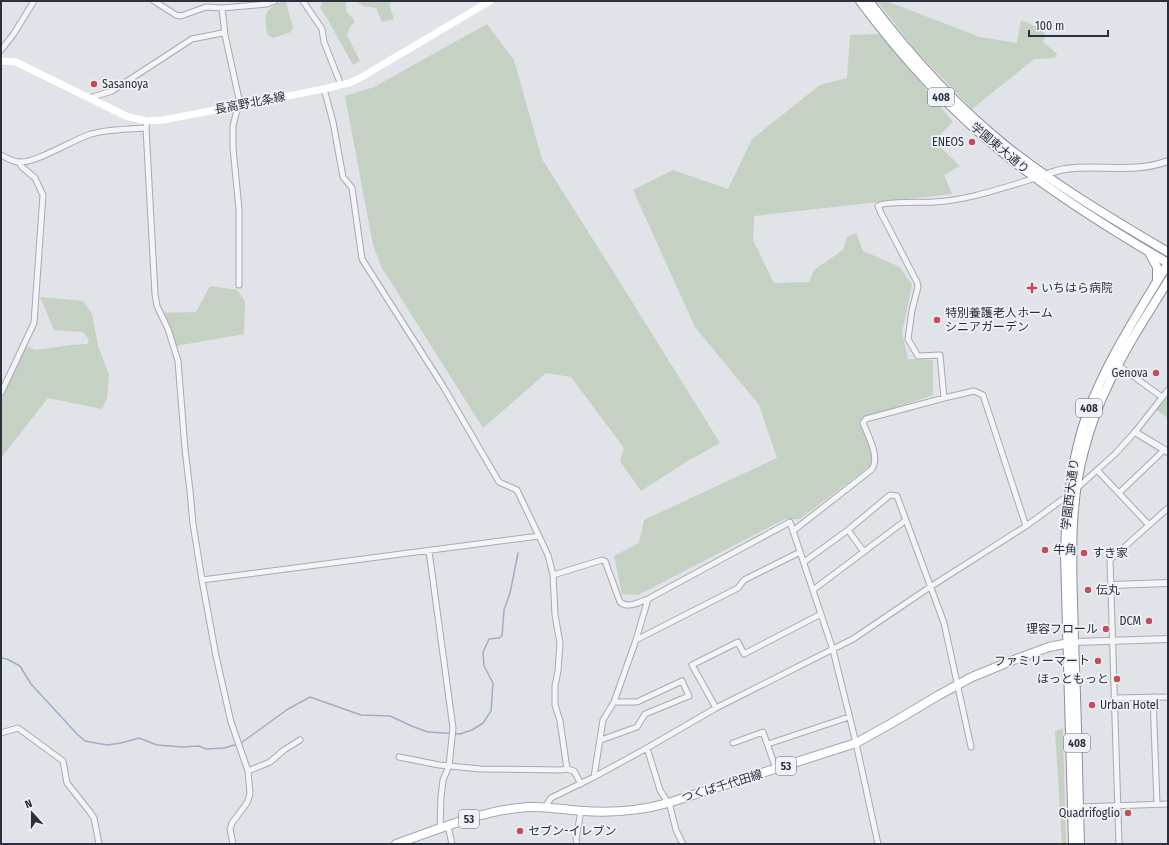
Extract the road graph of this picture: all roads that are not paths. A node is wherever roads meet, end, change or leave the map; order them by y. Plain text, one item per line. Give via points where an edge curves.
1 (34, 1) edge
2 (154, 1) edge
3 (275, 1) edge
4 (303, 1) edge
5 (490, 1) edge
6 (860, 1) edge
7 (869, 1) edge
8 (222, 8) junction
9 (225, 35) junction
10 (1, 50) edge
11 (1, 61) edge
12 (341, 85) junction
13 (324, 89) junction
14 (89, 98) junction
15 (238, 106) junction
16 (146, 125) junction
17 (1, 155) edge
18 (1168, 161) edge
19 (19, 162) junction
20 (1045, 175) junction
21 (1036, 178) junction
22 (1147, 251) junction
23 (1168, 252) edge
24 (1168, 263) edge
25 (1156, 283) junction
26 (1167, 284) edge
27 (239, 285) dead end
28 (1118, 365) junction
29 (3, 382) edge
30 (1168, 390) edge
31 (1, 393) edge
32 (1162, 397) junction
33 (944, 398) junction
34 (1135, 432) junction
35 (1166, 451) edge
36 (1098, 470) junction
37 (1077, 488) junction
38 (1119, 493) junction
39 (1068, 495) junction
40 (1168, 508) edge
41 (906, 520) junction
42 (1149, 525) junction
43 (1026, 526) junction
44 (848, 530) junction
45 (793, 531) junction
46 (539, 536) junction
47 (429, 551) junction
48 (800, 552) junction
49 (864, 552) junction
50 (804, 562) junction
51 (553, 575) junction
52 (202, 580) junction
53 (1168, 583) edge
54 (1112, 585) junction
55 (930, 587) junction
56 (813, 590) junction
57 (648, 599) junction
58 (820, 614) junction
59 (1168, 639) edge
60 (636, 640) junction
61 (1113, 641) junction
62 (1071, 642) junction
63 (833, 650) junction
64 (958, 685) junction
65 (1153, 697) junction
66 (1168, 697) edge
67 (1115, 698) junction
68 (614, 702) junction
69 (716, 708) junction
70 (849, 717) junction
71 (1, 733) edge
72 (300, 740) dead end
73 (600, 740) junction
74 (856, 742) junction
75 (733, 743) dead end
76 (768, 744) junction
77 (971, 747) dead end
78 (647, 748) junction
79 (399, 757) dead end
80 (449, 766) junction
81 (568, 769) junction
82 (776, 769) junction
83 (248, 771) junction
84 (594, 777) junction
85 (581, 784) junction
86 (668, 803) junction
87 (1157, 804) junction
88 (1168, 804) edge
89 (545, 806) junction
90 (1118, 806) junction
91 (1079, 807) junction
92 (581, 811) junction
93 (444, 827) junction
94 (99, 844) edge
95 (233, 844) edge
96 (396, 844) edge
97 (452, 844) edge
98 (577, 844) edge
99 (683, 844) edge
100 (878, 844) edge
101 (1073, 844) edge
102 (1080, 844) edge
103 (1119, 844) edge

1 - 10 street
2 - 8 street via 181,16 206,7
3 - 8 street
4 - 12 street via 322,29 324,42
5 - 12 main road, 長高野北条線 via 360,78
6 - 21 main road, 学園東大通り / 408 via 901,53 944,100 990,142
7 - 20 main road, 学園東大通り / 408 via 907,48 951,95 995,136
8 - 9 street
9 - 14 street via 222,33 192,38 112,91
9 - 15 street via 239,99
11 - 14 main road, 長高野北条線 via 16,62
12 - 13 main road, 長高野北条線
13 - 15 main road, 長高野北条線
13 - 46 street via 343,177 352,188 362,259 443,386 499,482 517,490
14 - 16 main road, 長高野北条線
15 - 16 main road, 長高野北条線
15 - 27 street via 232,126 239,209
16 - 19 street via 90,134 45,155
16 - 52 street via 155,294 157,306 168,329 178,361 193,524
17 - 19 street
18 - 20 street via 1147,168 1079,168
19 - 29 street via 34,178 43,195 34,323
20 - 21 street
20 - 23 main road, 学園東大通り / 408 via 1106,216
21 - 22 main road, 学園東大通り / 408
21 - 33 street via 957,200 878,206 917,282 908,339 918,356 940,355
22 - 24 main road, 学園東大通り / 408
22 - 25 main road via 1157,266
24 - 25 main road, 学園西大通り / 408
25 - 39 main road, 学園西大通り / 408 via 1112,360 1087,414
26 - 28 main road, 学園西大通り / 408
28 - 32 street
28 - 37 main road, 学園西大通り / 408 via 1095,414 1083,453
29 - 31 street
30 - 32 street
32 - 34 street
33 - 43 street via 974,391 983,395
33 - 45 street via 866,419 863,422 875,454 875,466
34 - 35 street
34 - 36 street
35 - 38 street
36 - 37 street
36 - 38 street
37 - 39 street
37 - 62 main road, 学園西大通り / 408 via 1072,552
38 - 42 street
39 - 43 street
39 - 62 main road, 学園西大通り / 408 via 1065,555
40 - 42 street
41 - 44 street via 897,496 890,496
41 - 49 street
41 - 55 street
42 - 54 street via 1110,560
43 - 55 street
44 - 49 street
44 - 50 street
45 - 48 street
45 - 57 street via 790,522
46 - 47 street
46 - 51 street via 548,555
47 - 52 street
47 - 80 street via 453,728
48 - 50 street
48 - 60 street via 744,580 738,588
49 - 56 street
50 - 56 street
51 - 57 street via 602,560 605,561 623,605 629,606
51 - 81 street via 555,615 560,643 555,705
52 - 83 street via 231,722
53 - 54 street
54 - 61 street
55 - 63 street
55 - 64 street via 945,629
56 - 58 street
57 - 60 street
58 - 63 street
58 - 69 street via 744,654 738,642 692,665
59 - 61 street
60 - 68 street
61 - 62 street
61 - 67 street
62 - 64 main road, つくば千代田線 / 53 via 1011,661
62 - 91 main road, 学園西大通り / 408
62 - 101 main road, 学園西大通り / 408
63 - 69 street
63 - 70 street
64 - 74 main road, つくば千代田線 / 53
64 - 77 street
65 - 66 street
65 - 67 street
65 - 87 street
67 - 90 street
68 - 73 street via 603,720
68 - 73 street via 637,702 682,681 689,696 645,714 638,727
69 - 78 street
70 - 74 street
70 - 76 street
71 - 94 street via 18,728 63,761 66,783 94,818
72 - 83 street via 270,762
73 - 84 street
74 - 82 main road, つくば千代田線 / 53
74 - 100 street
75 - 76 street via 763,732
76 - 82 street
78 - 84 street
78 - 86 street via 660,790
79 - 80 street
80 - 81 street
80 - 93 street via 443,780 441,797 439,822
81 - 85 street via 574,771
82 - 86 main road, つくば千代田線 / 53
83 - 95 street via 250,794 248,803 232,823 230,829
84 - 85 street
85 - 89 street via 551,798
86 - 92 main road, つくば千代田線 / 53 via 634,810
86 - 99 street
87 - 88 street
87 - 90 street
89 - 92 main road, つくば千代田線 / 53
89 - 93 main road, つくば千代田線 / 53 via 504,811
90 - 91 street
90 - 103 street
91 - 102 main road, 学園西大通り / 408
92 - 98 street
93 - 96 main road, つくば千代田線 / 53
93 - 97 street

